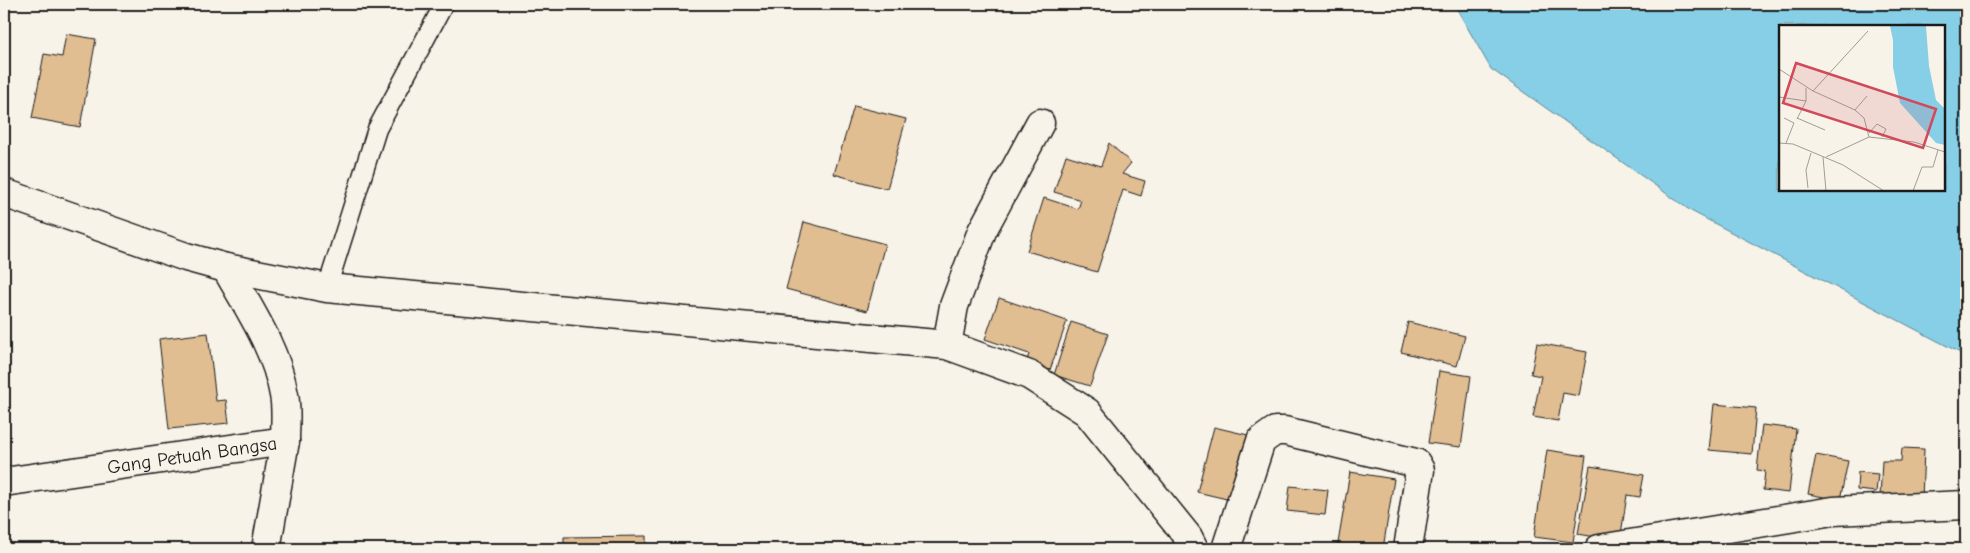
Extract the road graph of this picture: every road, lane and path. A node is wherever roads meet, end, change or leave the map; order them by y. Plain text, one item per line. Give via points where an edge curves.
1 (444, 4) edge
2 (1040, 123) dead end
3 (4, 193) edge
4 (226, 268) junction
5 (326, 288) junction
6 (947, 344) junction
7 (285, 441) junction
8 (4, 482) edge
9 (1966, 505) edge
10 (266, 549) edge
11 (1194, 549) edge
12 (1226, 549) edge
13 (1408, 549) edge
14 (1599, 549) edge

1 - 5 lane via 377,129
2 - 6 street via 982,231 954,306
3 - 4 street
4 - 5 street
4 - 7 street, Gang Petuah Bangsa via 268,342 278,370 285,396
5 - 6 street
6 - 11 street via 1029,376 1087,412 1188,537
7 - 8 street, Gang Petuah Bangsa
7 - 10 street
9 - 14 street via 1833,511
12 - 13 street via 1261,441 1275,431 1416,464 1420,470

